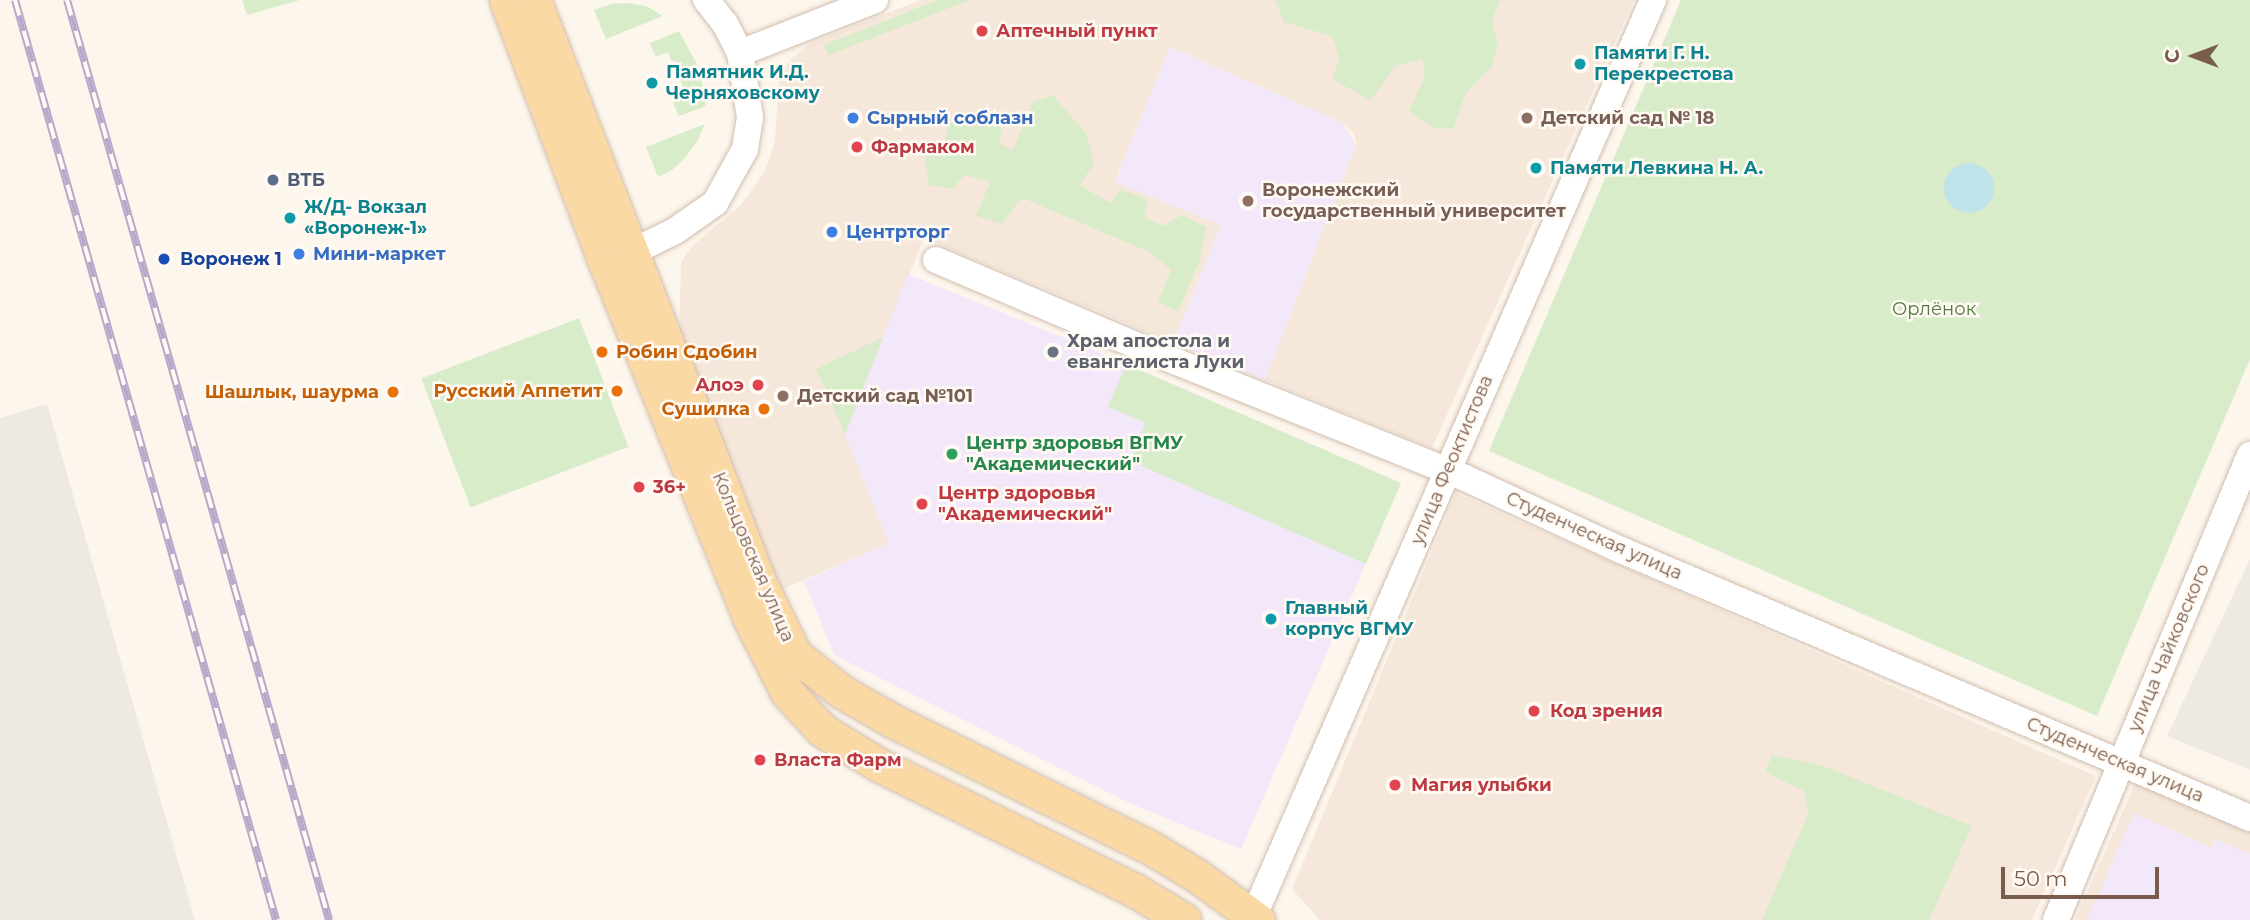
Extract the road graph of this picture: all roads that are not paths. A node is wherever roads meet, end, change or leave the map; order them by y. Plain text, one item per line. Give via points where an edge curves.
1 (506, 0) edge
2 (534, 0) edge
3 (706, 0) edge
4 (875, 0) edge
5 (1653, 0) edge
6 (740, 53) junction
7 (619, 259) junction
8 (936, 260) dead end
9 (2250, 454) edge
10 (1447, 472) junction
11 (2121, 762) junction
12 (2250, 818) edge
13 (1254, 919) edge
14 (1184, 920) edge
15 (2056, 920) edge

1 - 7 main road, Кольцовская улица
2 - 7 main road, Кольцовская улица
3 - 6 street
4 - 6 street
5 - 10 street, улица Феоктистова
6 - 7 street via 750,117 745,149 734,173 715,203 675,231
7 - 13 main road, Кольцовская улица via 795,655 842,692 895,722 1151,848
7 - 14 main road, Кольцовская улица via 749,617 787,692 822,730 879,765 1136,891
8 - 10 street, Студенческая улица
9 - 11 street, улица Чайковского
10 - 11 street, Студенческая улица via 1621,551
10 - 13 street, улица Феоктистова
11 - 12 street, Студенческая улица
11 - 15 street, улица Чайковского

